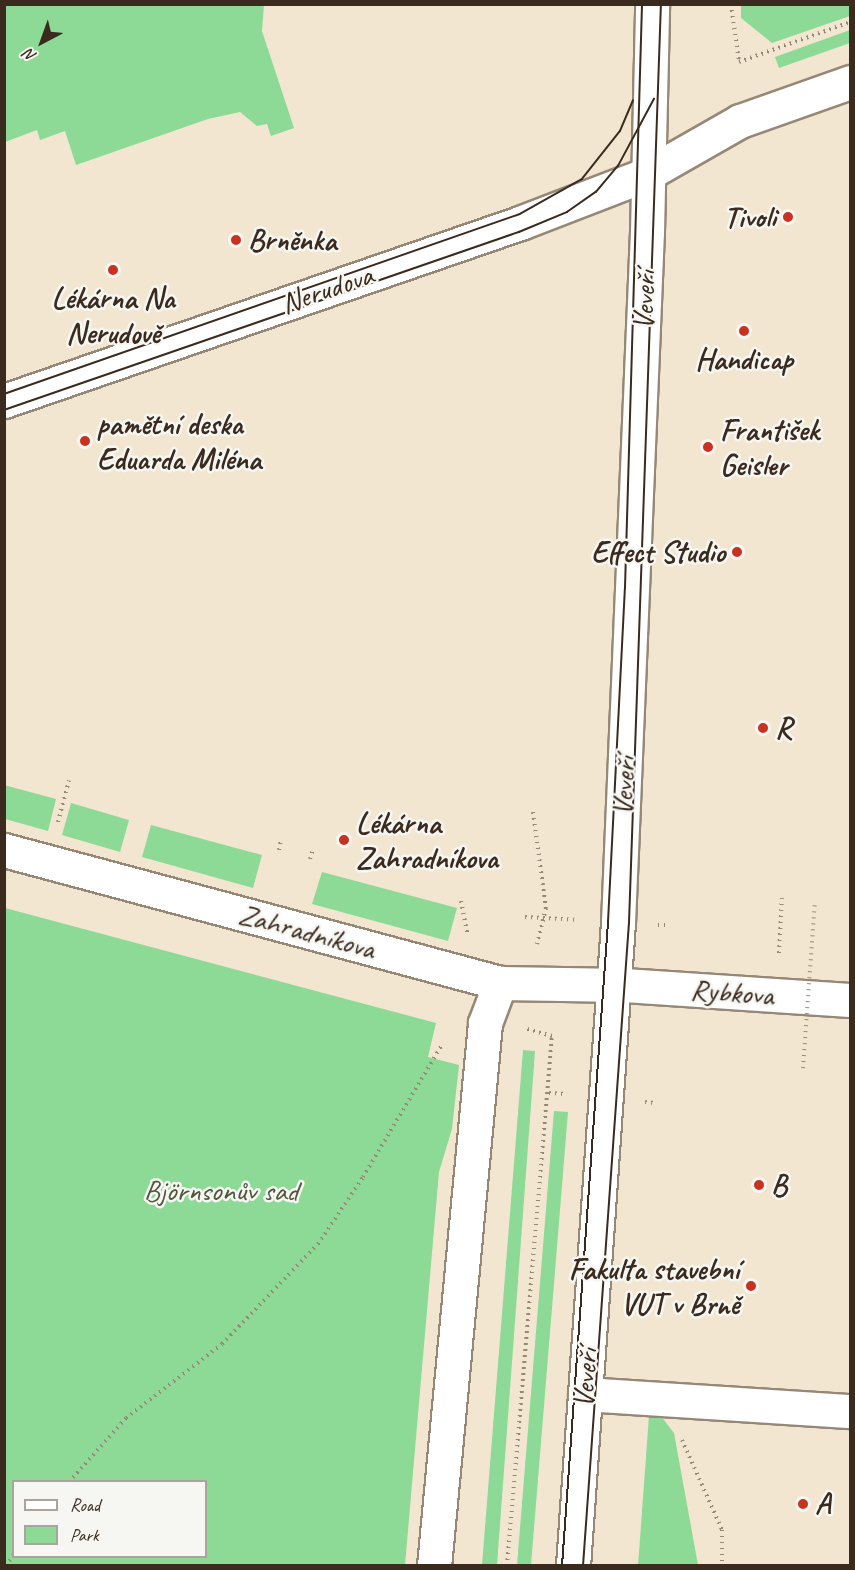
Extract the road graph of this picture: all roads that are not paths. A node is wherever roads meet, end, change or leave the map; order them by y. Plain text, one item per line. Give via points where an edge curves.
1 (652, 4) edge
2 (850, 82) edge
3 (647, 174) junction
4 (4, 401) edge
5 (4, 850) edge
6 (500, 982) junction
7 (614, 985) junction
8 (850, 1000) edge
9 (585, 1394) junction
10 (850, 1411) edge
11 (434, 1566) edge
12 (573, 1566) edge

1 - 3 main road, Veveří
2 - 3 main road, Nerudova via 740,121
3 - 4 main road, Nerudova via 520,223
3 - 7 main road, Veveří
5 - 6 main road, Zahradníkova
6 - 7 main road, Zahradníkova
6 - 11 main road via 487,1016
7 - 8 main road, Rybkova
7 - 9 main road, Veveří
9 - 10 main road
9 - 12 main road, Veveří

